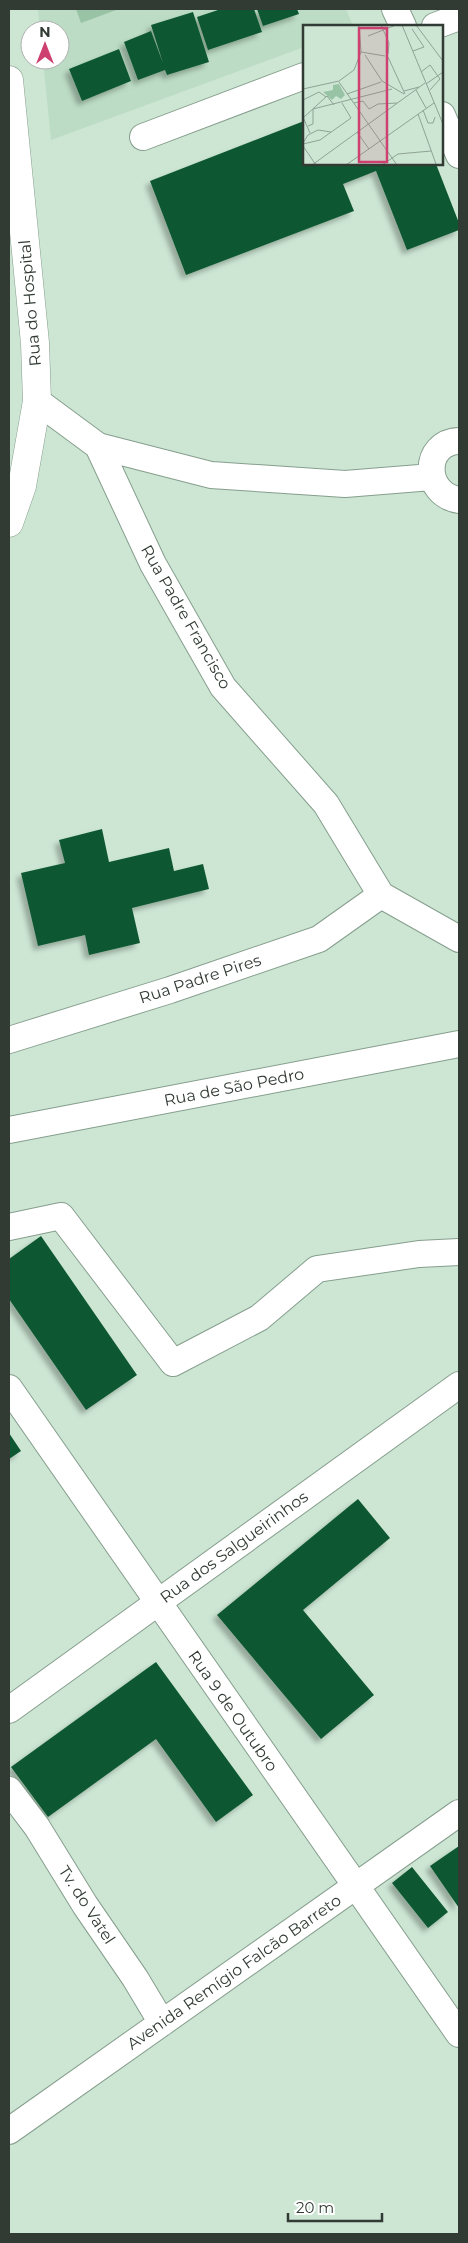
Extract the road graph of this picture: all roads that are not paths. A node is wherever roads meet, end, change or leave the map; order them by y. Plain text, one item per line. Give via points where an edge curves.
1 (395, 9) edge
2 (459, 17) edge
3 (403, 25) edge
4 (438, 25) edge
5 (303, 76) edge
6 (9, 80) edge
7 (443, 117) edge
8 (143, 136) dead end
9 (459, 155) edge
10 (37, 401) junction
11 (459, 441) edge
12 (98, 446) junction
13 (432, 477) junction
14 (459, 500) edge
15 (9, 523) edge
16 (381, 895) junction
17 (459, 939) edge
18 (9, 1040) edge
19 (459, 1044) edge
20 (9, 1130) edge
21 (9, 1227) edge
22 (459, 1252) edge
23 (459, 1386) edge
24 (9, 1388) edge
25 (158, 1602) junction
26 (9, 1710) edge
27 (9, 1790) edge
28 (459, 1813) edge
29 (355, 1887) junction
30 (162, 2023) junction
31 (459, 2034) edge
32 (9, 2131) edge

1 - 3 street
2 - 4 street
5 - 8 street
6 - 10 street, Rua do Hospital via 35,343
7 - 9 street
10 - 12 street
10 - 15 street, Rua do Hospital via 22,486
11 - 13 street via 443,446 436,454 431,467
12 - 13 street via 210,474 345,484
12 - 16 street, Rua Padre Francisco via 153,564 223,687 326,804
13 - 14 street via 442,493
16 - 17 street
16 - 18 street, Rua Padre Pires via 319,939
19 - 20 street, Rua de São Pedro
21 - 22 street via 62,1216 174,1363 259,1318 317,1270 419,1254
23 - 25 street, Rua dos Salgueirinhos
24 - 25 street, Rua 9 de Outubro
25 - 26 street, Rua dos Salgueirinhos
25 - 29 street, Rua 9 de Outubro
27 - 30 street, Tv. do Vatel via 37,1827
28 - 29 street, Avenida Remígio Falcão Barreto
29 - 30 street, Avenida Remígio Falcão Barreto
29 - 31 street, Rua 9 de Outubro
30 - 32 street, Avenida Remígio Falcão Barreto

